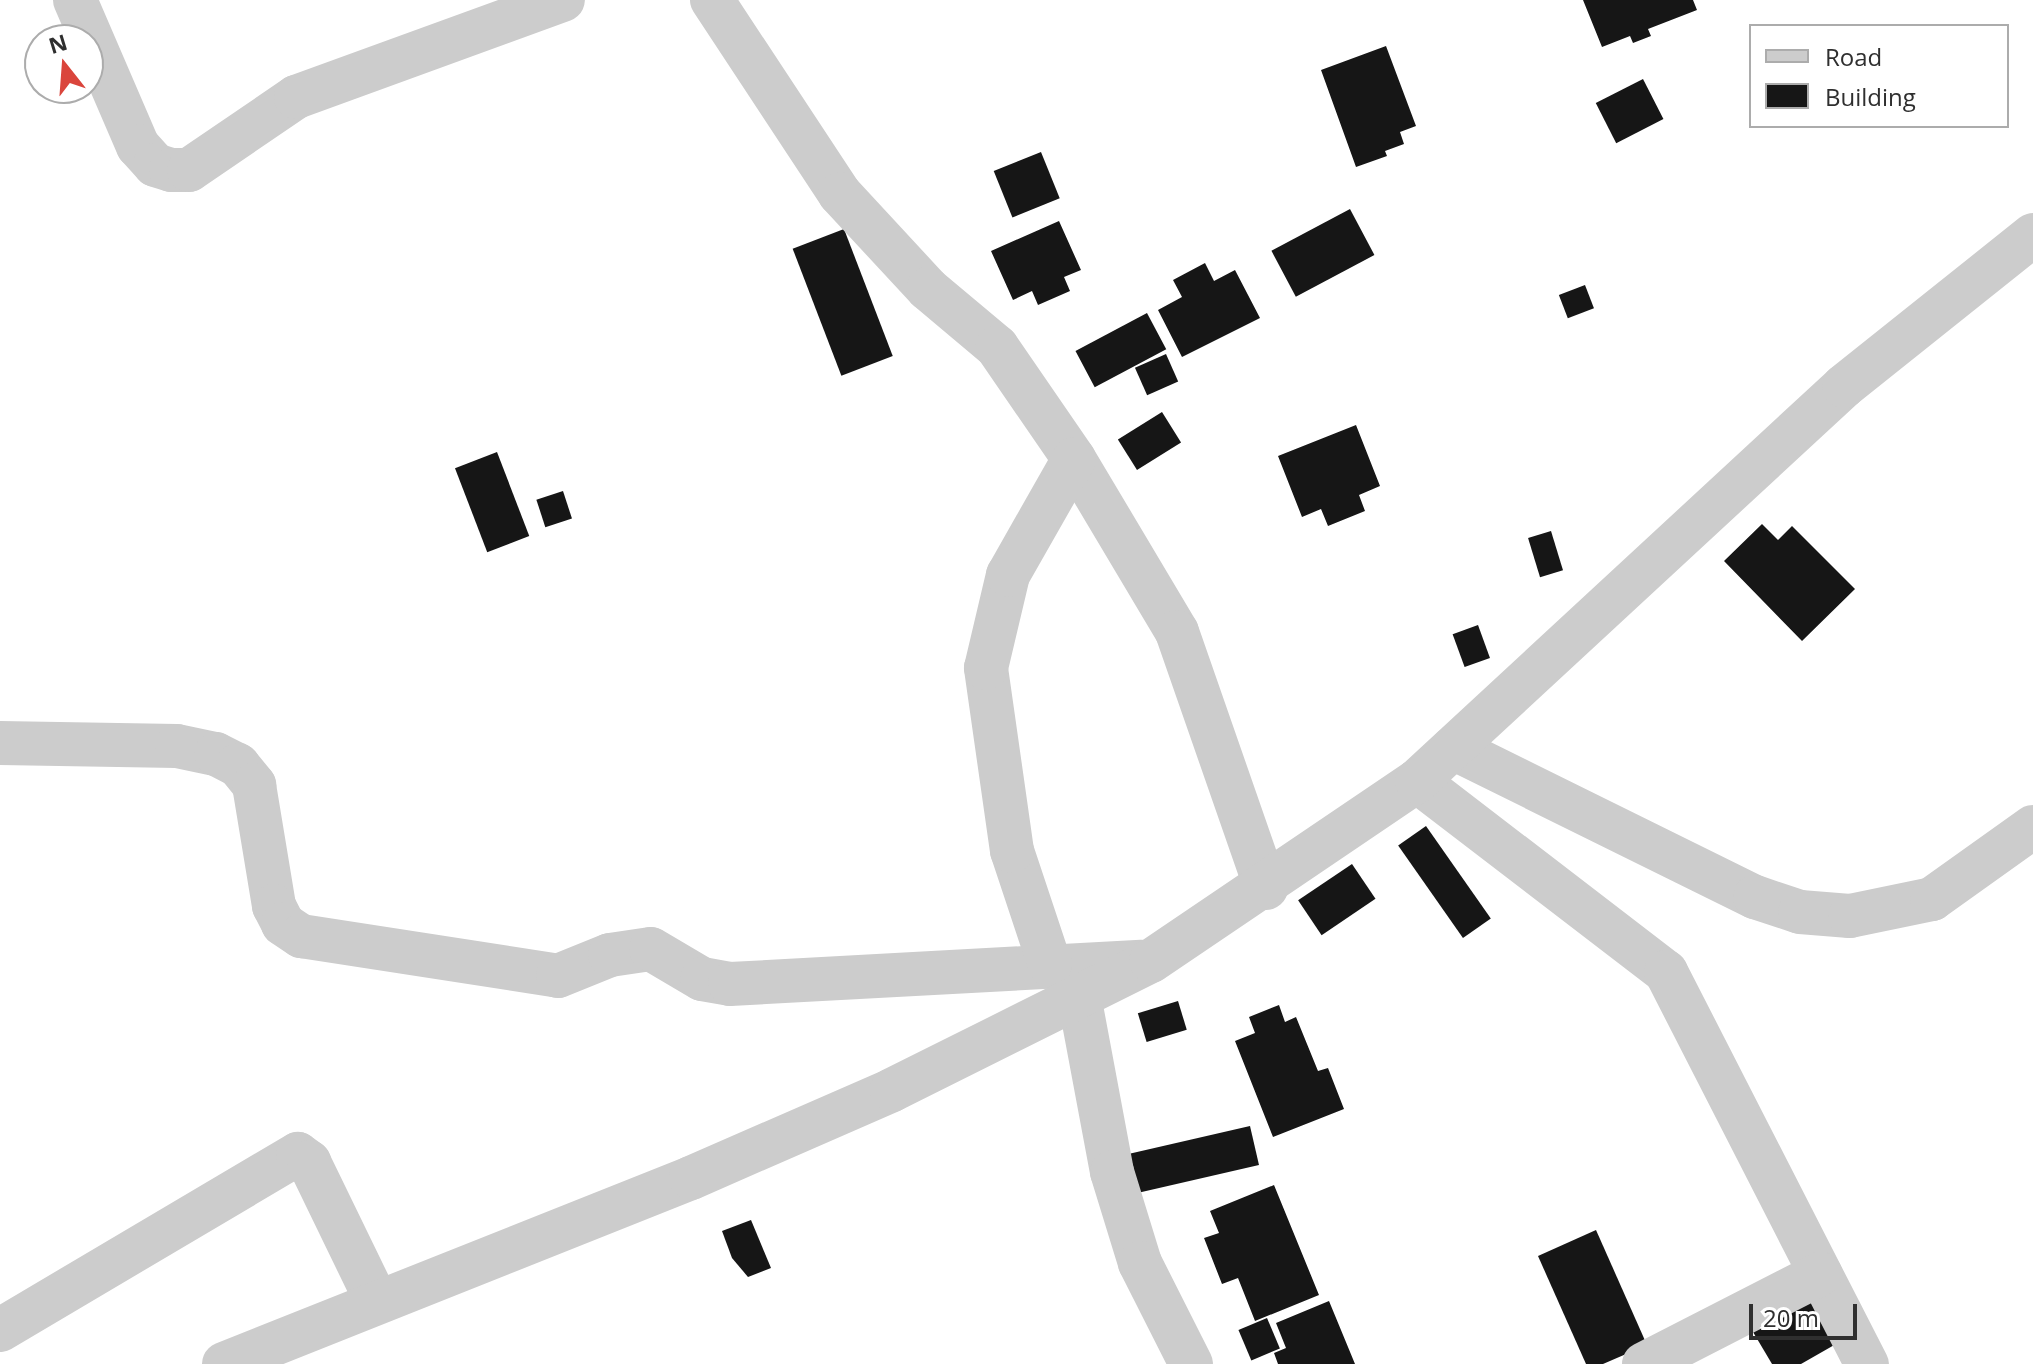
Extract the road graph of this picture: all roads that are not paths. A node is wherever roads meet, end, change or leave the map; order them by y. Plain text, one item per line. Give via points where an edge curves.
1 (75, 0) edge
2 (563, 0) edge
3 (712, 0) edge
4 (2033, 235) edge
5 (1074, 459) junction
6 (0, 743) edge
7 (1453, 748) junction
8 (1417, 781) junction
9 (2033, 827) edge
10 (1266, 888) junction
11 (1151, 961) junction
12 (1050, 965) junction
13 (1080, 1001) junction
14 (1820, 1274) junction
15 (377, 1302) junction
16 (0, 1330) edge
17 (224, 1364) edge
18 (1191, 1364) edge
19 (1644, 1364) edge
20 (1867, 1364) edge

1 - 2 street via 138,146 155,165 171,170 202,162 296,97
3 - 5 street via 840,194 928,289 997,347
4 - 7 street via 1844,386
5 - 10 street via 1177,632
5 - 12 street via 1008,575 986,668 1012,851
6 - 12 street via 177,746 238,765 254,785 274,906 283,924 301,936 558,976 610,955 651,949 702,979 730,984
7 - 8 street
7 - 9 street via 1755,897 1800,912 1850,916 1932,899
8 - 10 street
8 - 14 street via 1666,972
10 - 11 street
11 - 12 street
11 - 13 street
13 - 15 street via 691,1178
13 - 18 street via 1112,1172 1135,1248
14 - 19 street
14 - 20 street
15 - 16 street via 309,1162 298,1154 286,1156
15 - 17 street

